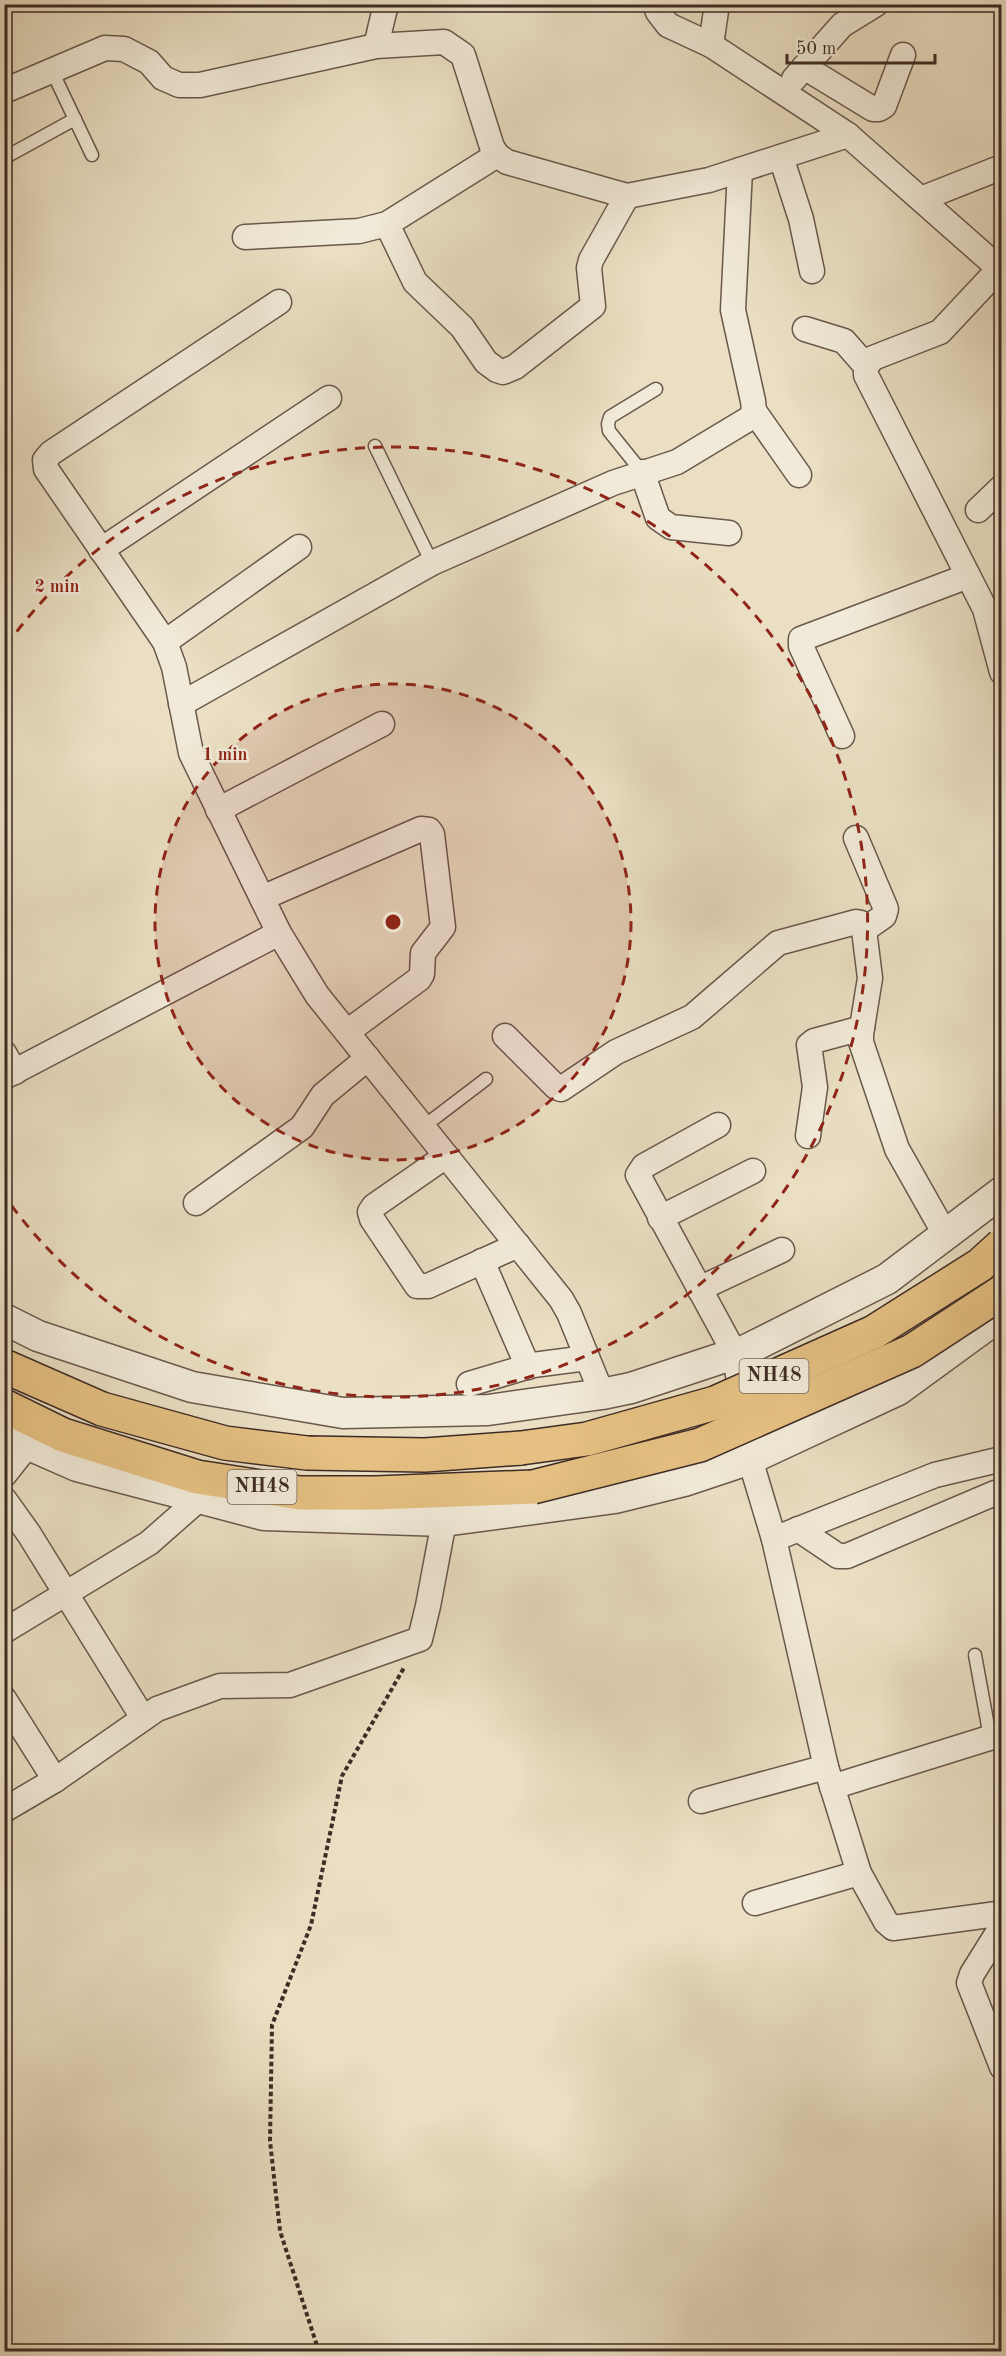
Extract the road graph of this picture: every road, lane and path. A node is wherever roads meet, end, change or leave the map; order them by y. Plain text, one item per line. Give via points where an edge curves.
1 (386, 4) edge
2 (655, 4) edge
3 (717, 4) edge
4 (876, 4) edge
5 (711, 45) junction
6 (376, 46) junction
7 (903, 56) dead end
8 (804, 67) junction
9 (60, 68) junction
10 (4, 91) edge
11 (782, 92) junction
12 (75, 119) junction
13 (848, 135) junction
14 (92, 155) dead end
15 (497, 155) junction
16 (781, 157) junction
17 (4, 158) edge
18 (1002, 167) edge
19 (741, 170) junction
20 (627, 196) junction
21 (921, 200) junction
22 (387, 224) junction
23 (245, 237) dead end
24 (1000, 270) edge
25 (812, 271) dead end
26 (279, 302) dead end
27 (805, 329) dead end
28 (866, 366) junction
29 (656, 389) dead end
30 (329, 398) dead end
31 (754, 411) junction
32 (375, 446) dead end
33 (642, 472) junction
34 (799, 475) dead end
35 (1002, 487) edge
36 (978, 510) dead end
37 (729, 533) dead end
38 (299, 548) dead end
39 (101, 550) junction
40 (432, 563) junction
41 (968, 576) junction
42 (165, 642) junction
43 (1002, 672) edge
44 (181, 704) junction
45 (382, 724) dead end
46 (842, 736) dead end
47 (218, 810) junction
48 (856, 838) dead end
49 (262, 898) junction
50 (864, 930) junction
51 (279, 933) junction
52 (862, 1028) junction
53 (347, 1032) junction
54 (505, 1036) dead end
55 (368, 1058) junction
56 (8, 1068) edge
57 (486, 1078) dead end
58 (718, 1125) dead end
59 (423, 1127) junction
60 (808, 1136) dead end
61 (446, 1156) junction
62 (753, 1172) dead end
63 (1002, 1192) edge
64 (196, 1203) dead end
65 (660, 1218) junction
66 (945, 1234) junction
67 (518, 1245) junction
68 (1002, 1245) edge
69 (782, 1250) dead end
70 (482, 1261) junction
71 (699, 1289) junction
72 (1002, 1292) edge
73 (1002, 1314) edge
74 (4, 1319) edge
75 (728, 1356) junction
76 (587, 1358) junction
77 (4, 1366) edge
78 (528, 1366) junction
79 (469, 1384) dead end
80 (602, 1394) junction
81 (4, 1406) edge
82 (16, 1440) edge
83 (1002, 1459) edge
84 (743, 1461) junction
85 (4, 1475) edge
86 (995, 1493) dead end
87 (199, 1498) junction
88 (4, 1499) edge
89 (444, 1521) junction
90 (798, 1529) junction
91 (774, 1539) junction
92 (66, 1595) junction
93 (4, 1631) edge
94 (420, 1640) junction
95 (975, 1655) dead end
96 (4, 1699) edge
97 (143, 1718) junction
98 (996, 1735) edge
99 (830, 1777) junction
100 (55, 1780) junction
101 (701, 1801) dead end
102 (4, 1810) edge
103 (859, 1874) junction
104 (755, 1903) dead end
105 (1002, 1917) edge
106 (1002, 1926) edge
107 (1002, 2067) edge
108 (319, 2352) edge

1 - 6 street
2 - 5 street via 668,25
3 - 5 street
4 - 8 street via 842,25
5 - 11 street
6 - 9 street via 200,85 179,85 163,78 149,62 124,49 105,48
6 - 15 street via 444,42 463,55
7 - 8 street via 884,106 879,109
8 - 11 street
9 - 10 street
9 - 12 lane
11 - 13 street
12 - 14 lane
12 - 17 lane
13 - 16 street
13 - 21 street
15 - 20 street via 507,162
15 - 22 street
16 - 19 street
16 - 25 street via 801,219
18 - 21 street
19 - 20 street
19 - 31 street via 733,310
20 - 22 street via 591,260 593,306 515,367 503,372 486,362 462,327 416,282
21 - 24 street
22 - 23 street via 359,231
24 - 28 street via 940,332 873,358
26 - 39 street via 45,460 52,480
27 - 28 street via 844,341
28 - 41 street via 866,375
29 - 33 lane via 610,417 608,424 609,431
30 - 39 street
31 - 33 street via 750,418 685,458
31 - 34 street
32 - 40 lane
33 - 37 street via 658,518 671,527
33 - 40 street
35 - 36 street
38 - 42 street
39 - 42 street
40 - 44 street
41 - 43 street via 984,609
41 - 46 street via 801,639
42 - 44 street
44 - 47 street via 191,753
45 - 47 street
47 - 49 street
48 - 50 street via 886,909 884,916
49 - 51 street
49 - 53 street via 421,829 432,834 443,927 423,953 419,979
50 - 52 street via 870,978
50 - 54 street via 856,922 778,943 692,1017 616,1052 561,1089
51 - 53 street via 317,995
51 - 56 street
52 - 60 street via 809,1045 815,1087
52 - 66 street via 861,1042 893,1140
53 - 55 street
55 - 59 street
55 - 64 street via 323,1095 302,1127
57 - 59 lane
58 - 65 street via 639,1170 640,1182
59 - 61 street
61 - 67 street
61 - 70 street via 374,1206 370,1212 372,1219 417,1286 428,1286
62 - 65 street
63 - 66 street
65 - 71 street
66 - 75 street via 887,1279
67 - 70 street
67 - 76 street via 561,1299
68 - 77 highway, NH48, bridge via 980,1264 874,1332 716,1402 587,1438 521,1448 425,1455 318,1453 225,1443 102,1409
69 - 71 street
70 - 78 street
71 - 75 street
72 - 81 highway, NH48, bridge via 912,1351 700,1445 533,1487 300,1494 197,1477 63,1435
73 - 84 street via 898,1390
74 - 80 street via 38,1336 192,1387 343,1413 488,1410
75 - 80 street
75 - 84 street
76 - 78 street
76 - 80 street
78 - 79 street
82 - 85 street
82 - 87 street via 77,1466
83 - 90 street via 935,1475
84 - 89 street via 684,1482 615,1498
84 - 91 street
86 - 90 street via 847,1556 838,1556
87 - 89 street via 264,1515
87 - 92 street via 149,1543
88 - 92 street
89 - 94 street
90 - 91 street
91 - 99 street
92 - 93 street
92 - 97 street
94 - 97 street via 290,1684 220,1686
94 - 108 path via 345,1768 311,1925 272,2025 270,2141 280,2231
95 - 98 lane
96 - 100 street
97 - 100 street
98 - 99 street
99 - 101 street
99 - 103 street
100 - 102 street
103 - 104 street
103 - 105 street via 893,1928 997,1914
106 - 107 street via 969,1983

